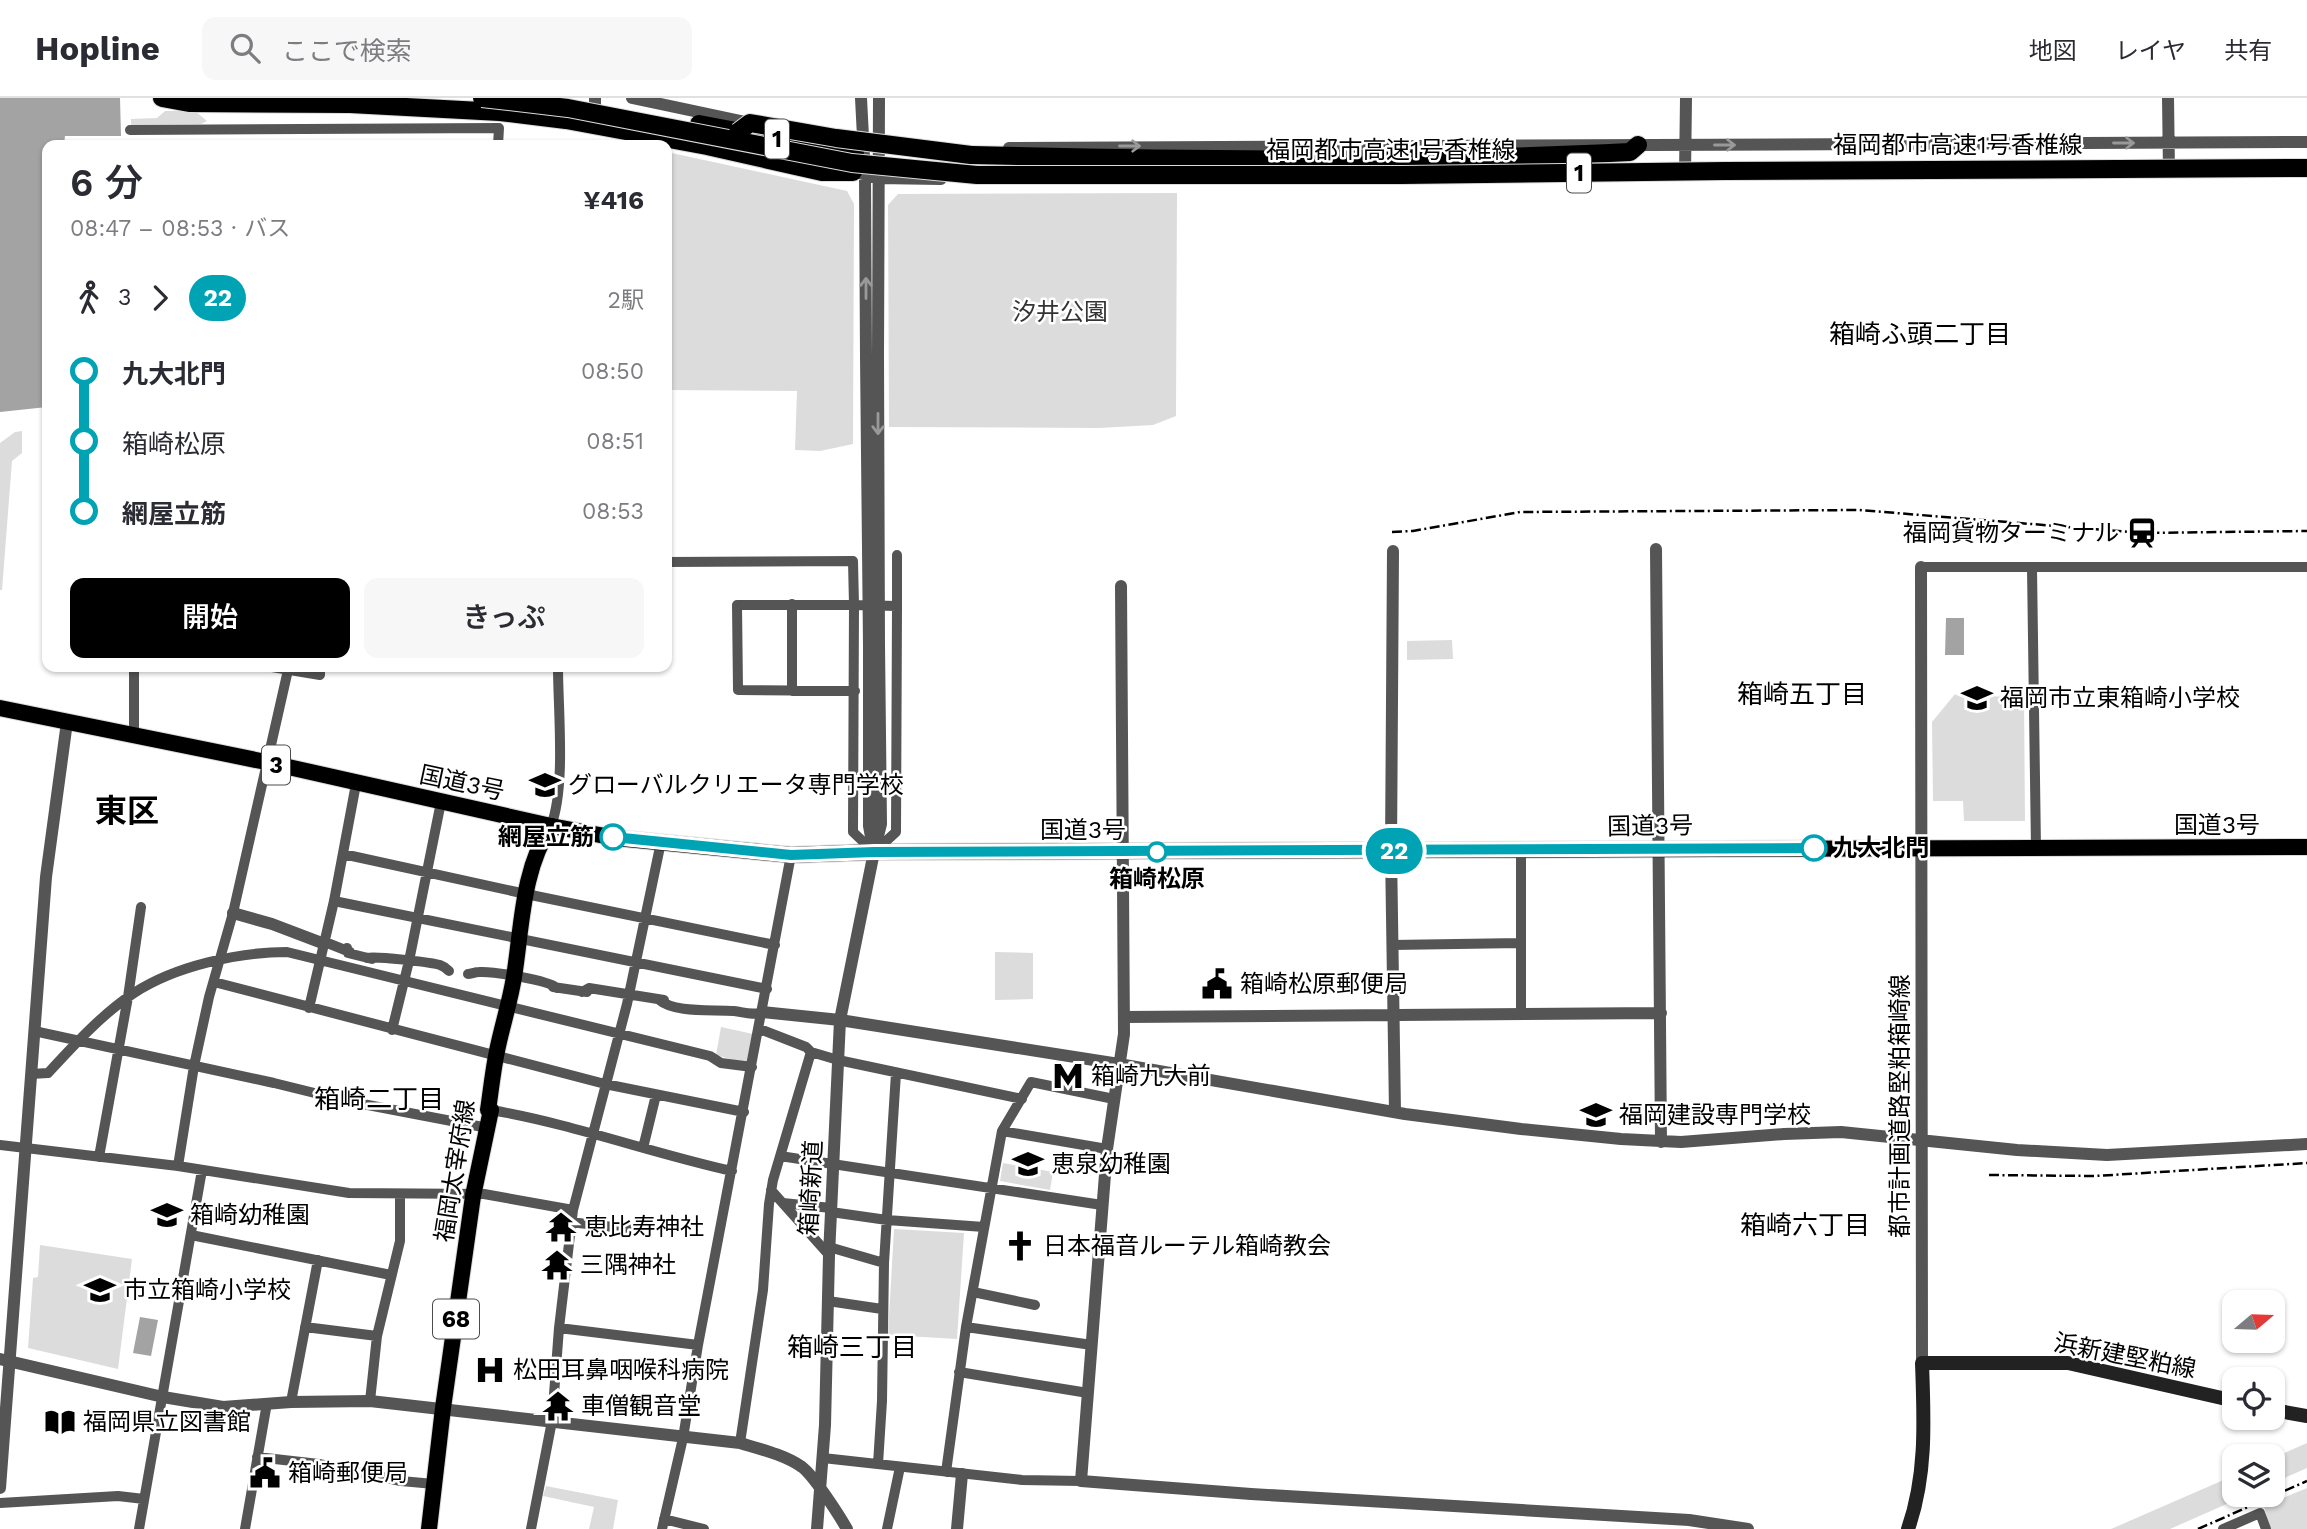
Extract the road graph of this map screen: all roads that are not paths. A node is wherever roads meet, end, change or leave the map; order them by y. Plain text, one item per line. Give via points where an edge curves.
1 (162, 98) edge
2 (475, 98) edge
3 (482, 98) edge
4 (556, 98) edge
5 (632, 98) edge
6 (861, 98) edge
7 (879, 98) edge
8 (1686, 98) edge
9 (2168, 98) edge
10 (508, 99) edge
11 (595, 104) edge
12 (130, 130) dead end
13 (738, 132) junction
14 (498, 140) edge
15 (2307, 142) edge
16 (2169, 143) junction
17 (1686, 144) junction
18 (1638, 145) junction
19 (863, 146) junction
20 (878, 148) junction
21 (2307, 167) edge
22 (2169, 171) junction
23 (865, 175) junction
24 (1685, 175) junction
25 (1656, 549) dead end
26 (1393, 551) dead end
27 (897, 555) dead end
28 (672, 562) edge
29 (1921, 567) joint
30 (2307, 567) edge
31 (2032, 568) junction
32 (1121, 586) dead end
33 (792, 604) junction
34 (854, 605) junction
35 (897, 606) junction
36 (134, 672) edge
37 (288, 672) edge
38 (558, 672) edge
39 (792, 691) junction
40 (855, 691) junction
41 (0, 708) edge
42 (68, 722) junction
43 (134, 737) junction
44 (266, 762) junction
45 (356, 784) junction
46 (441, 802) junction
47 (551, 826) junction
48 (661, 842) junction
49 (2307, 847) edge
50 (1658, 849) junction
51 (1921, 849) junction
52 (2036, 849) junction
53 (1521, 850) junction
54 (1391, 851) junction
55 (874, 852) junction
56 (1122, 853) junction
57 (343, 854) junction
58 (791, 855) junction
59 (427, 872) junction
60 (526, 894) junction
61 (334, 901) junction
62 (141, 906) dead end
63 (233, 913) junction
64 (417, 917) junction
65 (646, 917) junction
66 (517, 938) junction
67 (325, 942) junction
68 (1521, 943) junction
69 (775, 944) junction
70 (1392, 945) junction
71 (221, 959) junction
72 (321, 959) junction
73 (409, 961) junction
74 (636, 963) junction
75 (514, 976) junction
76 (404, 980) junction
77 (214, 982) junction
78 (767, 989) junction
79 (628, 994) junction
80 (128, 996) junction
81 (507, 1005) junction
82 (309, 1008) junction
83 (762, 1012) junction
84 (1661, 1013) junction
85 (1521, 1015) junction
86 (1394, 1016) junction
87 (1124, 1017) junction
88 (840, 1020) junction
89 (760, 1029) junction
90 (392, 1030) junction
91 (34, 1031) junction
92 (619, 1035) junction
93 (78, 1041) junction
94 (118, 1051) junction
95 (811, 1052) junction
96 (496, 1055) junction
97 (838, 1060) junction
98 (1119, 1064) junction
99 (194, 1066) junction
100 (752, 1067) junction
101 (896, 1073) junction
102 (31, 1074) junction
103 (605, 1084) junction
104 (656, 1095) junction
105 (1022, 1099) junction
106 (1114, 1099) junction
107 (491, 1110) junction
108 (744, 1112) junction
109 (1395, 1112) junction
110 (488, 1128) junction
111 (1002, 1131) junction
112 (592, 1132) junction
113 (1921, 1140) junction
114 (1661, 1142) junction
115 (2307, 1144) edge
116 (0, 1145) edge
117 (26, 1148) junction
118 (643, 1148) junction
119 (1107, 1149) junction
120 (780, 1156) junction
121 (99, 1157) junction
122 (834, 1162) junction
123 (178, 1166) junction
124 (202, 1170) junction
125 (732, 1171) junction
126 (891, 1171) junction
127 (990, 1187) junction
128 (771, 1190) junction
129 (400, 1194) junction
130 (474, 1196) junction
131 (783, 1203) junction
132 (1102, 1205) junction
133 (573, 1210) junction
134 (831, 1210) junction
135 (887, 1220) junction
136 (570, 1222) junction
137 (984, 1227) junction
138 (648, 1231) dead end
139 (191, 1235) junction
140 (829, 1251) junction
141 (318, 1260) junction
142 (884, 1263) junction
143 (391, 1275) junction
144 (973, 1292) junction
145 (828, 1301) junction
146 (1035, 1305) dead end
147 (882, 1309) junction
148 (966, 1327) junction
149 (305, 1328) junction
150 (559, 1328) junction
151 (377, 1336) junction
152 (698, 1345) junction
153 (1092, 1345) junction
154 (5, 1360) edge
155 (1922, 1363) junction
156 (959, 1372) junction
157 (1088, 1393) junction
158 (163, 1397) junction
159 (2222, 1398) edge
160 (370, 1401) junction
161 (291, 1402) junction
162 (267, 1403) junction
163 (443, 1408) junction
164 (2285, 1412) edge
165 (2307, 1416) edge
166 (552, 1421) junction
167 (683, 1438) junction
168 (740, 1443) junction
169 (257, 1457) junction
170 (823, 1458) junction
171 (878, 1464) junction
172 (900, 1467) junction
173 (946, 1472) junction
174 (962, 1474) junction
175 (1081, 1481) junction
176 (434, 1484) junction
177 (0, 1488) edge
178 (821, 1491) junction
179 (144, 1499) junction
180 (0, 1503) edge
181 (663, 1524) edge
182 (139, 1529) edge
183 (245, 1529) edge
184 (429, 1529) edge
185 (531, 1529) edge
186 (704, 1529) edge
187 (817, 1529) edge
188 (847, 1529) edge
189 (887, 1529) edge
190 (957, 1529) edge
191 (1748, 1529) edge
192 (1908, 1529) edge
193 (2222, 1529) edge
194 (2266, 1529) edge

1 - 23 highway via 189,103 350,104 500,112 707,146 822,172
2 - 10 street
3 - 21 highway, 福岡都市高速1号香椎線 / 1, bridge via 568,108 852,163 977,175
4 - 13 highway, 福岡都市高速1号香椎線 / 1
5 - 19 street
6 - 19 street
7 - 20 street
8 - 17 street
9 - 16 street
10 - 11 street
11 - 23 street via 809,153
12 - 14 street via 499,128
13 - 18 highway, bridge via 750,122 971,155 1275,160 1461,159 1630,152
13 - 21 highway, 福岡都市高速1号香椎線 / 1, bridge via 908,161 1035,172
15 - 16 street
17 -> 16 street
16 - 22 street
17 - 18 street
17 - 24 street
20 -> 18 street
19 - 20 street
19 - 23 street
20 - 23 street
21 - 22 street
22 - 24 street
23 - 24 street via 1035,180
23 - 55 street, 箱崎新道, bridge via 881,824
25 - 50 street
26 - 54 street
27 - 35 street
28 - 34 street via 853,561
29 - 31 street
29 - 51 street, 都市計画道路堅粕箱崎線
30 - 31 street
31 - 52 street
32 - 56 street
33 - 34 street
33 - 39 street
33 - 39 street via 737,605 738,691
34 - 35 street
34 - 40 street
35 - 55 street via 896,832
36 - 43 street
37 - 44 street
38 - 47 street via 559,778
39 - 40 street
40 - 55 street via 853,832
41 - 42 main road, 国道3号 / 3
42 - 43 main road, 国道3号 / 3
42 - 91 street via 46,877
43 - 44 main road, 国道3号 / 3
44 - 45 main road, 国道3号 / 3
44 - 63 street
45 - 46 main road, 国道3号 / 3
45 - 57 street
46 - 47 main road, 国道3号 / 3
46 - 59 street
47 - 48 main road, 国道3号 / 3
47 - 60 main road, 福岡太宰府線 / 68 via 539,844
48 - 58 main road, 国道3号 / 3
48 - 65 street
49 - 52 main road, 国道3号 / 3
50 - 51 main road, 国道3号 / 3
50 - 53 main road, 国道3号 / 3
50 - 84 street
51 - 52 main road, 国道3号 / 3
51 - 113 street, 都市計画道路堅粕箱崎線
53 - 54 main road, 国道3号 / 3
53 - 68 street
54 - 56 main road, 国道3号 / 3
54 - 70 street
55 - 56 main road, 国道3号 / 3
55 - 58 main road, 国道3号 / 3
55 - 88 street, 箱崎新道
56 - 87 street
57 - 59 street
57 - 61 street
58 - 69 street
59 - 60 street
59 - 64 street
60 - 65 street
60 - 66 main road, 福岡太宰府線 / 68
61 - 64 street
61 - 67 street
62 - 80 street
63 - 67 street
63 - 71 street
64 - 66 street
64 - 73 street
65 - 69 street
65 - 74 street
66 - 74 street
66 - 75 main road, 福岡太宰府線 / 68
67 - 72 street
67 - 73 street via 367,958
68 - 70 street
68 - 85 street
69 - 78 street
70 - 86 street
71 - 72 street via 287,952
71 - 77 street
71 - 80 street
72 - 76 street
72 - 82 street
73 - 75 street via 468,974
73 - 76 street
74 - 78 street
74 - 79 street
75 - 79 street via 556,988
75 - 81 main road, 福岡太宰府線 / 68
76 - 81 street
76 - 90 street
77 - 82 street
77 - 99 street
78 - 83 street
79 - 83 street via 673,1001 679,1007
79 - 92 street
80 - 93 street
80 - 94 street
81 - 92 street
81 - 96 main road, 福岡太宰府線 / 68
82 - 90 street
83 - 88 street
83 - 89 street
84 - 85 street
84 - 114 street
85 - 86 street
86 - 87 street
86 - 109 street
87 - 98 street
88 - 97 street, 箱崎新道
88 - 98 street
89 - 95 street
89 - 100 street
90 - 96 street
91 - 93 street
91 - 102 street
92 - 100 street
92 - 103 street
93 - 94 street
93 - 102 street via 48,1073
94 - 99 street
94 - 121 street
95 - 97 street
95 - 120 street
96 - 103 street
96 - 107 main road, 福岡太宰府線 / 68
97 - 101 street
97 - 122 street, 箱崎新道
98 - 106 street
98 - 109 street
99 - 110 street
99 - 123 street
100 - 108 street
101 - 105 street
101 - 126 street
102 - 117 street
103 - 104 street
103 - 112 street
104 - 108 street
104 - 118 street
105 - 106 street via 1031,1082
105 - 111 street
106 - 119 street
107 - 110 main road, 福岡太宰府線 / 68
107 - 112 street
108 - 125 street
109 - 114 street
110 - 130 main road, 福岡太宰府線 / 68
111 - 119 street
111 - 127 street
112 - 118 street
112 - 133 street
113 - 114 street via 1821,1132
113 - 115 street via 2107,1155
113 - 155 street, 都市計画道路堅粕箱崎線
116 - 117 street
117 - 121 street
117 - 154 street
118 - 125 street
119 - 132 street
120 - 122 street
120 - 128 street
121 - 123 street
122 - 126 street
122 - 134 street, 箱崎新道
123 - 124 street
124 - 129 street via 349,1193
124 - 139 street
125 - 152 street
126 - 127 street
126 - 135 street
127 - 132 street
127 - 137 street
128 - 131 street
128 - 168 street via 763,1290
129 - 130 street
129 - 143 street via 400,1241
130 - 133 street
130 - 163 main road, 福岡太宰府線 / 68
131 - 134 street
131 - 140 street
132 - 153 street
133 - 136 street
134 - 135 street
134 - 140 street, 箱崎新道
135 - 137 street
135 - 142 street
136 - 138 street
136 - 150 street
137 - 144 street
139 - 141 street
139 - 158 street
140 - 142 street
140 - 145 street, 箱崎新道
141 - 143 street
141 - 149 street
142 - 147 street
143 - 151 street
144 - 146 street
144 - 148 street
145 - 147 street
145 - 170 street, 箱崎新道
147 - 171 street
148 - 153 street
148 - 156 street
149 - 151 street
149 - 161 street
150 - 152 street
150 - 166 street
151 - 160 street
152 - 167 street
153 - 157 street
154 - 158 street
154 - 177 street
155 - 159 main road, 浜新建堅粕線 via 2068,1363
155 - 192 main road via 1921,1476
156 - 157 street
156 - 173 street
157 - 175 street
158 - 162 street via 223,1406
158 - 179 street
160 - 161 street
160 - 163 street
161 - 162 street
162 - 169 street
163 - 166 street
163 - 176 main road, 福岡太宰府線 / 68
164 - 165 main road
166 - 167 street
166 - 185 street
167 - 168 street
167 - 181 street
168 - 178 street via 803,1467
169 - 176 street
169 - 183 street
170 - 171 street
170 - 178 street, 箱崎新道
171 - 172 street
172 - 173 street
172 - 189 street
173 - 174 street
174 - 175 street
174 - 190 street
175 - 191 street via 1689,1520
176 - 184 main road, 福岡太宰府線 / 68
178 - 187 street, 箱崎新道
178 - 188 street
179 - 180 street via 118,1496
179 - 182 street
181 - 186 street
193 - 194 street via 2260,1513

